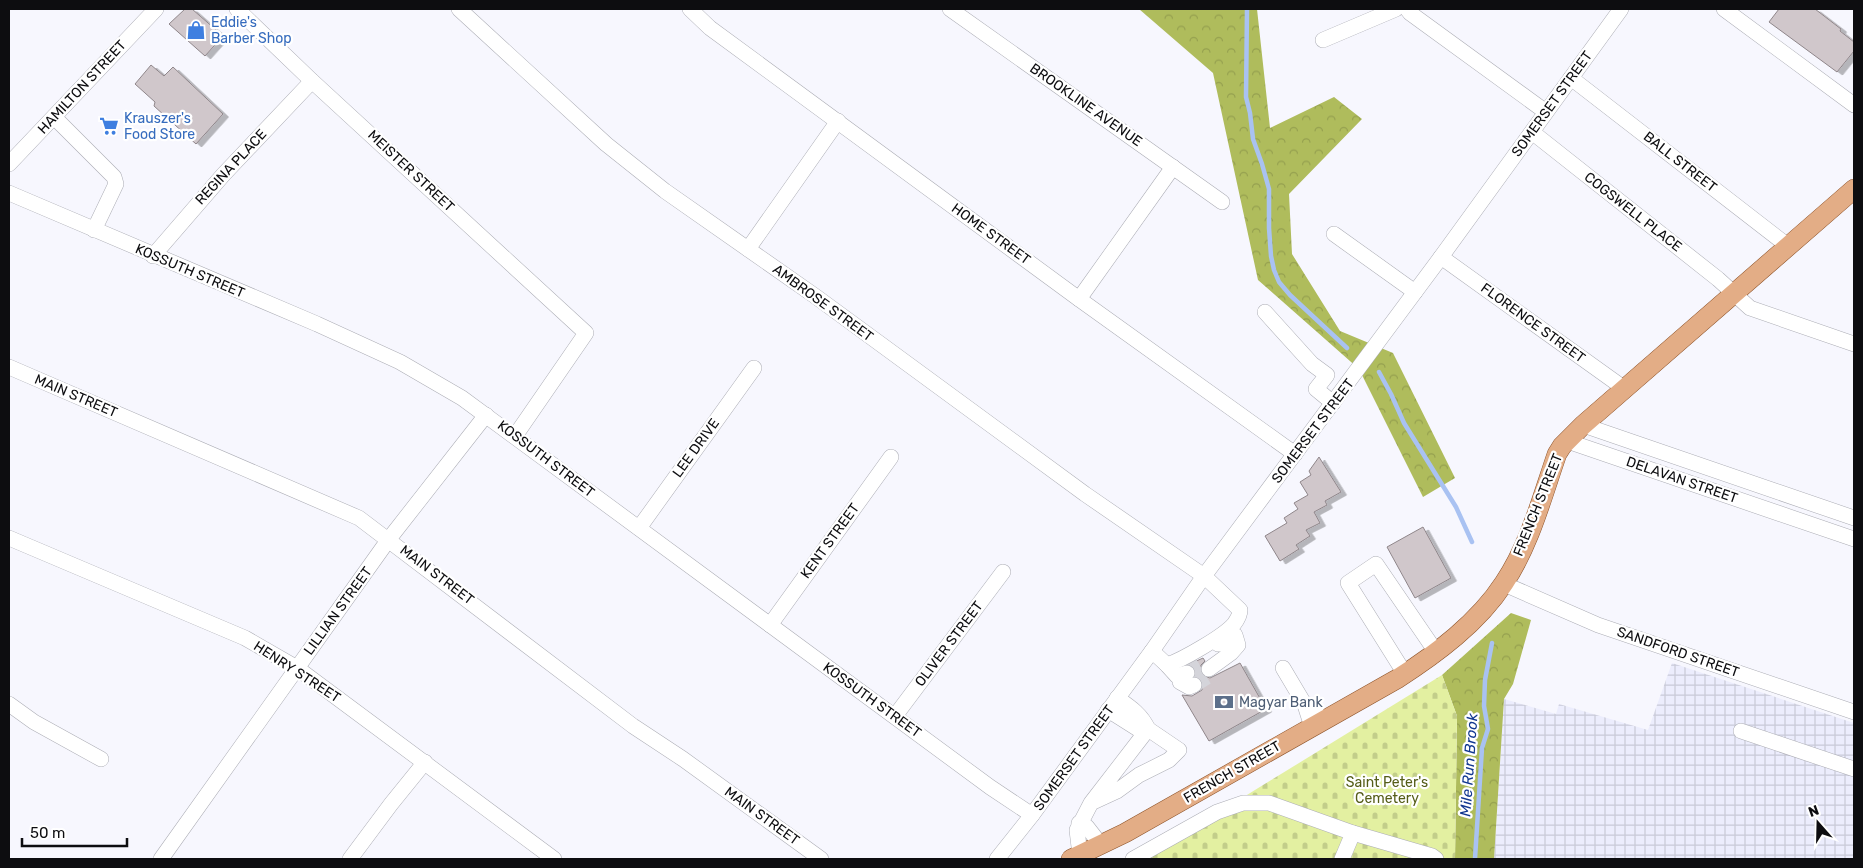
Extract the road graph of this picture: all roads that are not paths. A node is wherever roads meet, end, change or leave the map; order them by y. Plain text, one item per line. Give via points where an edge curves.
1 (237, 9) edge
2 (459, 9) edge
3 (690, 9) edge
4 (1396, 9) edge
5 (1407, 9) edge
6 (1621, 9) edge
7 (1724, 9) edge
8 (955, 10) edge
9 (149, 11) edge
10 (1323, 40) dead end
11 (1571, 78) junction
12 (312, 81) junction
13 (1854, 105) edge
14 (1546, 112) junction
15 (54, 117) junction
16 (838, 121) junction
17 (1532, 132) junction
18 (9, 164) edge
19 (1173, 167) junction
20 (1854, 189) edge
21 (9, 193) edge
22 (1222, 202) dead end
23 (94, 230) junction
24 (1334, 234) dead end
25 (1788, 246) junction
26 (748, 249) junction
27 (153, 256) junction
28 (1441, 257) junction
29 (1415, 292) junction
30 (1734, 294) junction
31 (1080, 299) junction
32 (1265, 312) dead end
33 (1854, 344) edge
34 (9, 367) edge
35 (754, 368) dead end
36 (1625, 389) junction
37 (1333, 403) junction
38 (486, 415) junction
39 (1583, 425) junction
40 (515, 436) junction
41 (1567, 441) junction
42 (1295, 454) junction
43 (891, 457) dead end
44 (1804, 501) junction
45 (1854, 518) edge
46 (1798, 520) junction
47 (639, 528) junction
48 (9, 538) edge
49 (1854, 538) edge
50 (389, 539) junction
51 (1003, 572) dead end
52 (1204, 576) junction
53 (1504, 584) junction
54 (770, 625) junction
55 (1235, 635) junction
56 (1152, 651) junction
57 (1436, 652) junction
58 (297, 668) junction
59 (1209, 668) tunnel mouth
60 (1283, 668) dead end
61 (1405, 674) junction
62 (9, 704) edge
63 (1112, 704) junction
64 (1854, 712) edge
65 (894, 716) junction
66 (1318, 724) junction
67 (1148, 729) junction
68 (1741, 731) dead end
69 (101, 759) dead end
70 (425, 762) junction
71 (1854, 769) edge
72 (1091, 804) junction
73 (1032, 815) junction
74 (1079, 823) junction
75 (1353, 833) junction
76 (1085, 855) edge
77 (1000, 857) edge
78 (161, 859) edge
79 (350, 859) edge
80 (554, 859) edge
81 (821, 859) edge
82 (1133, 859) edge
83 (1342, 859) edge
84 (1436, 859) edge

1 - 12 street, MEISTER STREET
2 - 26 street, AMBROSE STREET via 606,144 665,192
3 - 16 street, HOME STREET via 710,28
4 - 10 street
5 - 14 street
6 - 11 street, SOMERSET STREET
7 - 13 street
8 - 19 street, BROOKLINE AVENUE
9 - 15 street, HAMILTON STREET
11 - 14 street, SOMERSET STREET
11 - 25 street, BALL STREET
12 - 27 street, REGINA PLACE via 223,175
12 - 40 street, MEISTER STREET via 586,333
14 - 17 street, SOMERSET STREET
15 - 18 street, HAMILTON STREET
15 - 23 street via 114,177 116,184
16 - 26 street
16 - 31 street, HOME STREET
17 - 28 street, SOMERSET STREET
17 - 30 street, COGSWELL PLACE
19 - 22 street, BROOKLINE AVENUE
19 - 31 street
20 - 25 main road, FRENCH STREET
21 - 23 street, KOSSUTH STREET
23 - 27 street, KOSSUTH STREET
24 - 29 street
25 - 30 main road, FRENCH STREET
26 - 52 street, AMBROSE STREET via 1085,494
27 - 38 street, KOSSUTH STREET via 400,362
28 - 29 street, SOMERSET STREET
28 - 36 street, FLORENCE STREET
29 - 37 street, SOMERSET STREET
30 - 33 street, COGSWELL PLACE via 1750,308
30 - 36 main road, FRENCH STREET
31 - 42 street, HOME STREET
32 - 37 street via 1312,364 1327,375 1316,389
34 - 50 street, MAIN STREET via 359,518
35 - 47 street, LEE DRIVE
36 - 39 main road, FRENCH STREET
37 - 42 street, SOMERSET STREET
38 - 40 street, KOSSUTH STREET
38 - 50 street, LILLIAN STREET
39 - 41 main road, FRENCH STREET
39 - 44 street, DELAVAN STREET
40 - 47 street, KOSSUTH STREET
41 - 46 street, DELAVAN STREET
41 - 53 main road, FRENCH STREET via 1557,454 1535,520
42 - 52 street, SOMERSET STREET
43 - 54 street, KENT STREET
44 - 45 street, DELAVAN STREET
44 - 46 street
46 - 49 street, DELAVAN STREET
47 - 54 street, KOSSUTH STREET
48 - 58 street, HENRY STREET via 245,638
50 - 58 street, LILLIAN STREET
50 - 81 street, MAIN STREET via 633,726
51 - 65 street, OLIVER STREET
52 - 55 street, AMBROSE STREET via 1240,610
52 - 56 street, SOMERSET STREET
53 - 57 main road, FRENCH STREET via 1479,614
53 - 64 street, SANDFORD STREET via 1598,625
54 - 65 street, KOSSUTH STREET
55 - 56 street via 1198,650 1181,676
55 - 59 street
56 - 63 street, SOMERSET STREET
57 - 61 main road, FRENCH STREET
57 - 61 street via 1376,564 1348,583
58 - 70 street, HENRY STREET
58 - 78 street, LILLIAN STREET
60 - 66 street
61 - 66 main road, FRENCH STREET
62 - 69 street via 34,722
63 - 67 street via 1136,712
63 - 73 street, SOMERSET STREET
65 - 73 street, KOSSUTH STREET
66 - 76 main road, FRENCH STREET
67 - 72 street
67 - 72 street via 1179,750 1170,760
68 - 71 street
70 - 79 street
70 - 80 street, HENRY STREET
72 - 74 street
73 - 77 street, SOMERSET STREET
74 - 76 street via 1077,830
74 - 76 street via 1088,827
75 - 82 street via 1269,803 1243,803 1217,812
75 - 83 street
75 - 84 street

